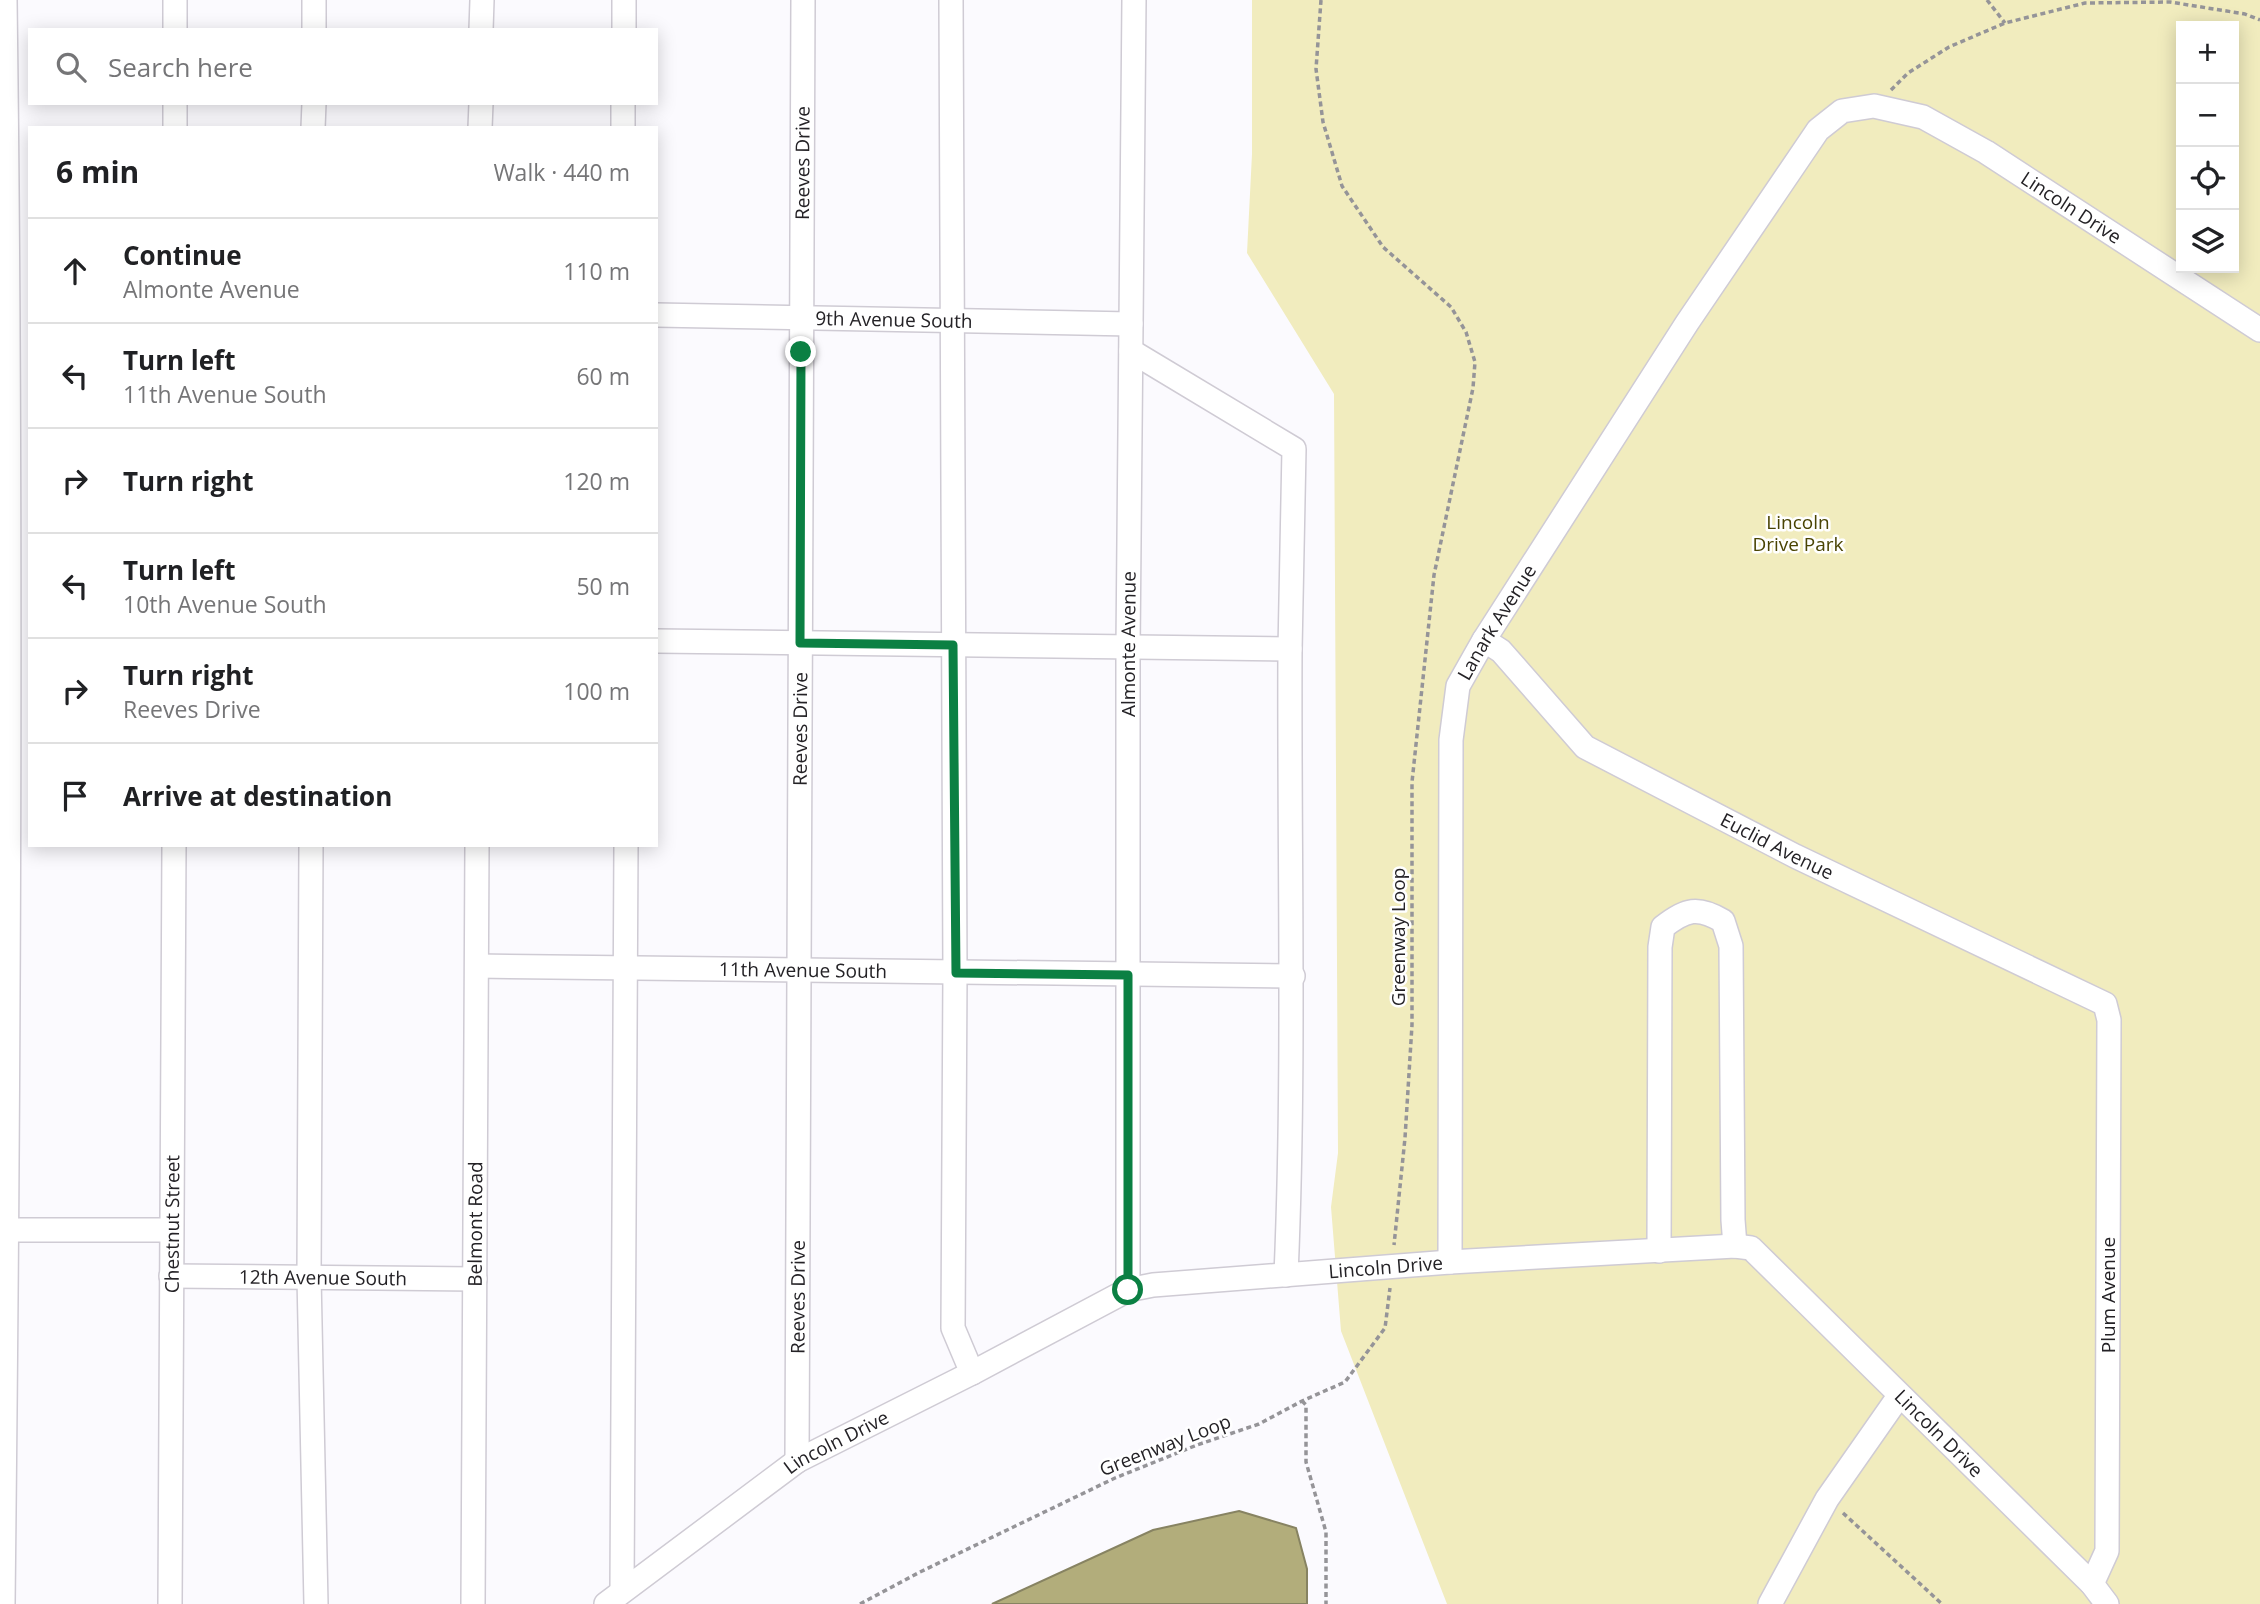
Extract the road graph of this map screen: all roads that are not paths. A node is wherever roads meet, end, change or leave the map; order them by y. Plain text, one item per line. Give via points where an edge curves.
1 (5, 0) edge
2 (175, 0) edge
3 (314, 0) edge
4 (482, 0) edge
5 (624, 0) edge
6 (803, 0) edge
7 (951, 0) edge
8 (1134, 0) edge
9 (175, 28) edge
10 (314, 28) edge
11 (481, 28) edge
12 (624, 28) edge
13 (175, 105) edge
14 (314, 105) edge
15 (481, 105) edge
16 (623, 105) edge
17 (1874, 106) joint
18 (175, 126) edge
19 (313, 126) edge
20 (480, 126) edge
21 (623, 126) edge
22 (13, 312) edge
23 (658, 315) edge
24 (801, 317) junction
25 (952, 320) junction
26 (1131, 324) junction
27 (2260, 330) edge
28 (1131, 351) junction
29 (13, 640) edge
30 (1484, 640) junction
31 (658, 641) edge
32 (800, 643) junction
33 (953, 645) junction
34 (1128, 648) junction
35 (1290, 649) junction
36 (174, 847) edge
37 (311, 847) edge
38 (477, 847) edge
39 (626, 847) edge
40 (477, 966) junction
41 (625, 968) junction
42 (799, 971) junction
43 (956, 973) junction
44 (1128, 975) junction
45 (1293, 976) junction
46 (2105, 1004) joint
47 (4, 1230) edge
48 (171, 1230) junction
49 (1735, 1246) junction
50 (1659, 1251) junction
51 (1450, 1262) junction
52 (1286, 1275) junction
53 (171, 1276) junction
54 (309, 1277) junction
55 (475, 1279) junction
56 (1128, 1290) junction
57 (972, 1373) junction
58 (1899, 1396) junction
59 (797, 1461) junction
60 (2092, 1584) junction
61 (614, 1598) edge
62 (3, 1604) edge
63 (170, 1604) edge
64 (316, 1604) edge
65 (473, 1604) edge
66 (1770, 1604) edge
67 (2108, 1604) edge

1 - 22 street
2 - 9 street
3 - 10 street
4 - 11 street
5 - 12 street
6 - 24 street, Reeves Drive
7 - 25 street
8 - 26 street, Almonte Avenue
13 - 18 street
14 - 19 street
15 - 20 street
16 - 21 street
17 - 27 street, Lincoln Drive via 1923,117 1986,152
17 - 30 street, Lanark Avenue via 1842,111 1818,130 1687,323
22 - 29 street
23 - 24 street, 9th Avenue South
24 - 25 street, 9th Avenue South
24 - 32 street, Reeves Drive
25 - 26 street, 9th Avenue South
25 - 33 street
26 - 28 street, Almonte Avenue
28 - 34 street, Almonte Avenue
28 - 35 street via 1294,449
29 - 47 street
30 - 46 street, Euclid Avenue via 1501,651 1585,747 1795,856
30 - 51 street, Lanark Avenue via 1458,686 1451,740
31 - 32 street
32 - 33 street
32 - 42 street, Reeves Drive
33 - 34 street
33 - 43 street
34 - 35 street
34 - 44 street, Almonte Avenue
35 - 45 street
36 - 48 street, Chestnut Street
37 - 54 street
38 - 40 street, Belmont Road
39 - 41 street
40 - 41 street, 11th Avenue South
40 - 55 street, Belmont Road
41 - 42 street, 11th Avenue South
41 - 61 street
42 - 43 street, 11th Avenue South
42 - 59 street, Reeves Drive
43 - 44 street, 11th Avenue South
43 - 57 street via 953,1328
44 - 45 street, 11th Avenue South
44 - 56 street, Almonte Avenue
45 - 52 street
46 - 60 street, Plum Avenue via 2109,1020 2107,1551
47 - 48 street
47 - 62 street
48 - 53 street, Chestnut Street
49 - 50 street, Lincoln Drive
49 - 50 street via 1731,946 1723,921 1707,911 1680,914 1663,927 1661,937
49 - 58 street, Lincoln Drive via 1751,1248
50 - 51 street, Lincoln Drive
51 - 52 street, Lincoln Drive
52 - 56 street, Lincoln Drive
53 - 54 street, 12th Avenue South
53 - 63 street, Chestnut Street
54 - 55 street, 12th Avenue South
54 - 64 street
55 - 65 street, Belmont Road
56 - 57 street, Lincoln Drive
57 - 59 street, Lincoln Drive
58 - 60 street, Lincoln Drive
58 - 66 street via 1827,1499
59 - 61 street, Lincoln Drive
60 - 67 street, Lincoln Drive

